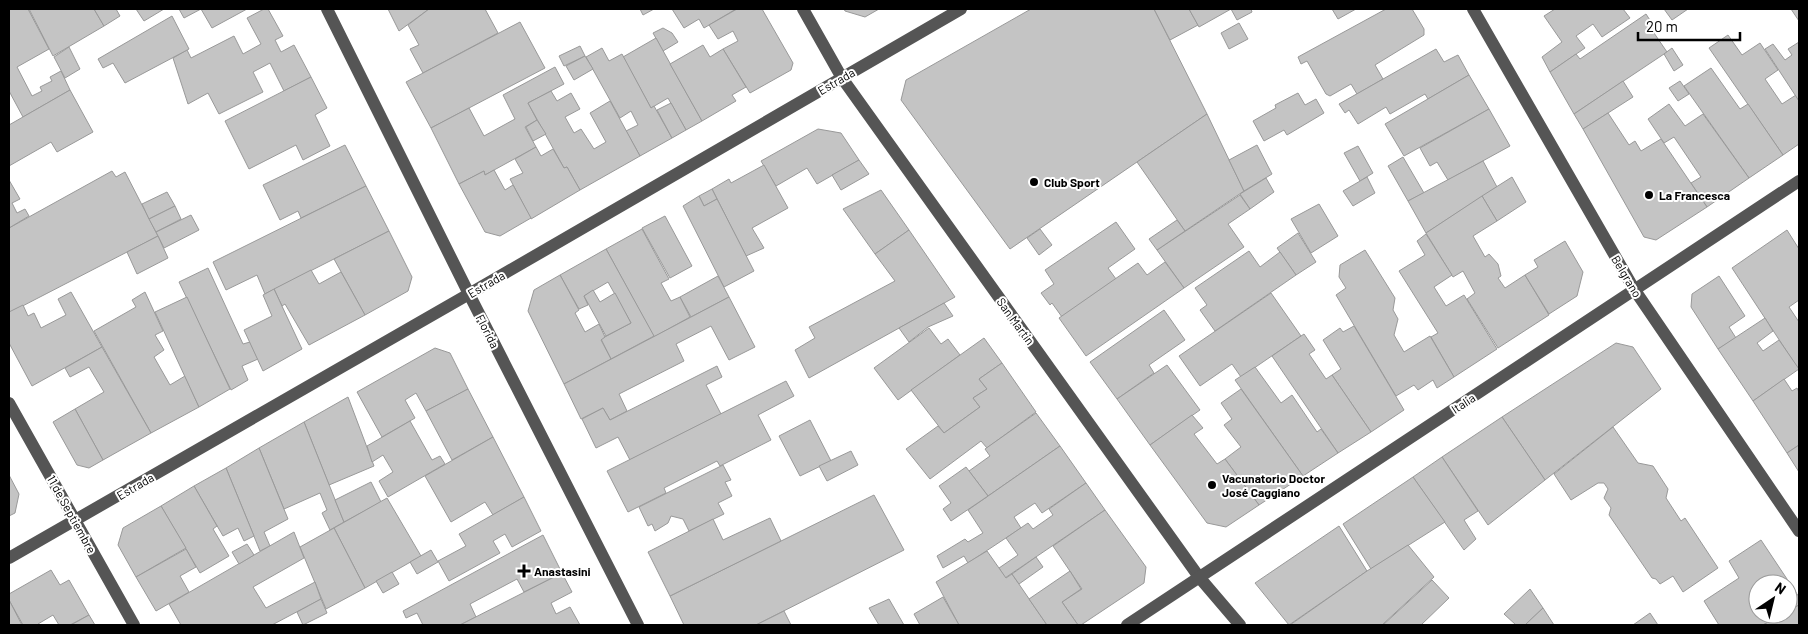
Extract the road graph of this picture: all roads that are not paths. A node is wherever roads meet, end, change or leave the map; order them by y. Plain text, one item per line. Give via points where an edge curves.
1 (328, 9) edge
2 (803, 9) edge
3 (961, 9) edge
4 (1473, 9) edge
5 (842, 78) junction
6 (1799, 181) edge
7 (1634, 290) junction
8 (469, 294) junction
9 (9, 403) edge
10 (75, 520) junction
11 (1799, 531) edge
12 (9, 558) edge
13 (1199, 577) junction
14 (134, 625) edge
15 (638, 625) edge
16 (1127, 625) edge
17 (1240, 625) edge

1 - 8 street, Florida
2 - 5 street, San Martín
3 - 5 street, Estrada
4 - 7 street, Belgrano
5 - 8 street, Estrada
5 - 13 street, San Martín
6 - 7 street, Italia
7 - 11 street, Belgrano
7 - 13 street, Italia
8 - 10 street, Estrada
8 - 15 street, Florida
9 - 10 street, 11 de Septiembre
10 - 12 street, Estrada
10 - 14 street, 11 de Septiembre
13 - 16 street, Italia
13 - 17 street, San Martín

